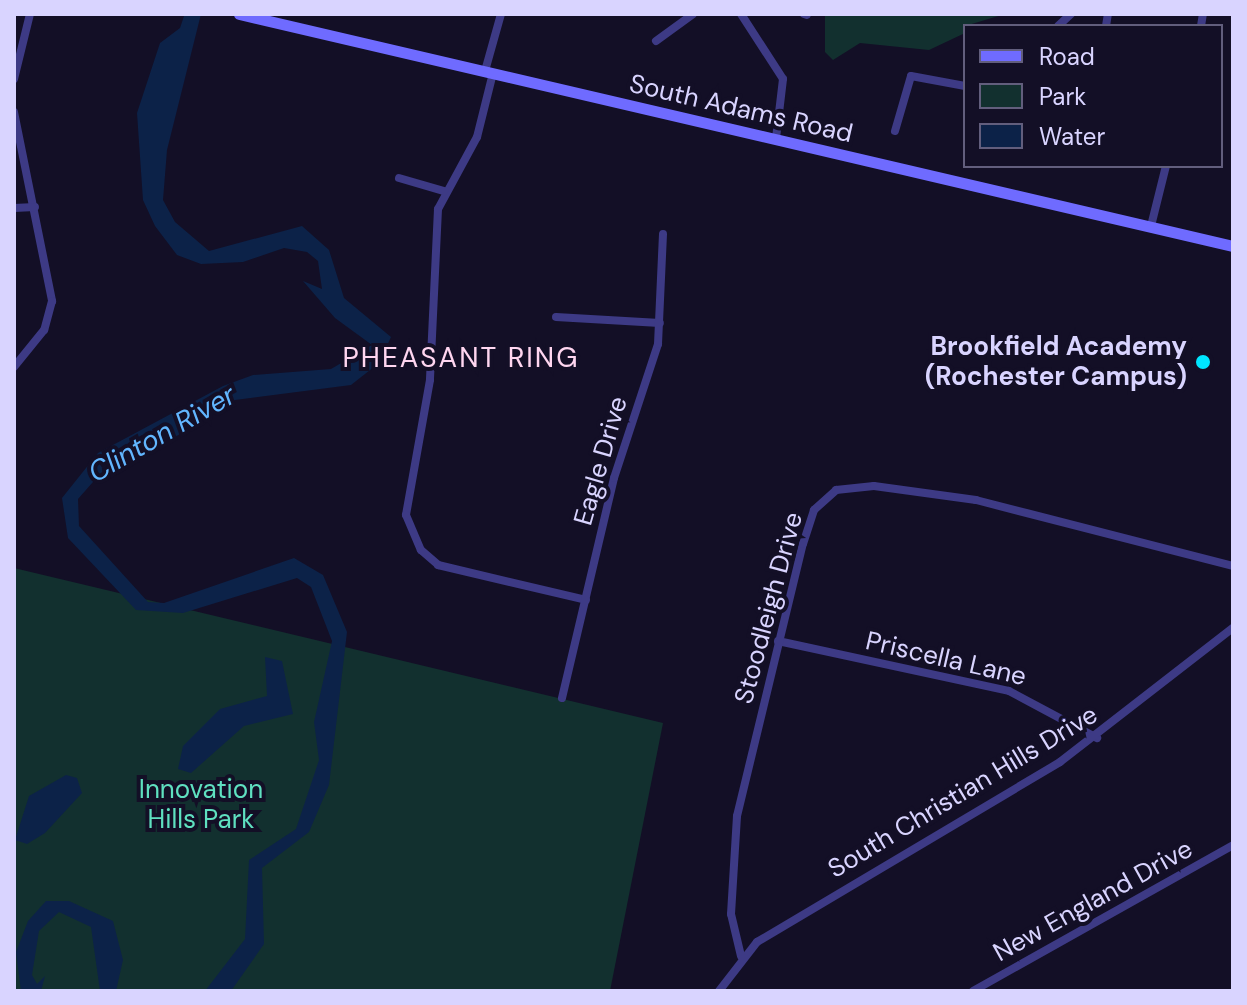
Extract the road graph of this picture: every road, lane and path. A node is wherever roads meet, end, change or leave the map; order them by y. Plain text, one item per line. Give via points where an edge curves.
1 (30, 14) edge
2 (239, 14) edge
3 (693, 14) edge
4 (741, 14) edge
5 (498, 15) edge
6 (656, 41) dead end
7 (15, 67) edge
8 (489, 72) junction
9 (14, 79) edge
10 (963, 86) edge
11 (14, 112) edge
12 (895, 131) dead end
13 (776, 139) junction
14 (1166, 168) edge
15 (399, 178) dead end
16 (444, 191) junction
17 (35, 207) junction
18 (14, 208) edge
19 (1151, 226) junction
20 (663, 234) dead end
21 (1233, 246) edge
22 (556, 317) dead end
23 (660, 323) junction
24 (14, 367) edge
25 (1233, 566) edge
26 (586, 600) junction
27 (1233, 628) edge
28 (778, 641) junction
29 (562, 698) dead end
30 (1097, 738) junction
31 (1233, 845) edge
32 (741, 956) junction
33 (719, 991) edge
34 (973, 991) edge

1 - 7 street
2 - 8 main road, South Adams Road
3 - 6 street
4 - 13 street via 783,79
5 - 8 street
7 - 9 street
8 - 13 main road, South Adams Road
8 - 16 street via 477,137
10 - 12 street via 911,76
11 - 17 street
13 - 19 main road, South Adams Road
14 - 19 street
15 - 16 street
16 - 26 street via 430,380 405,506 409,528 438,565
17 - 18 street
17 - 24 street via 52,301 44,330
19 - 21 main road, South Adams Road
20 - 23 street, Eagle Drive
22 - 23 street
23 - 26 street, Eagle Drive
25 - 28 street, Stoodleigh Drive via 976,500 853,486 814,510
26 - 29 street, Eagle Drive
27 - 30 street, South Christian Hills Drive
28 - 30 street, Priscella Lane via 1009,691
28 - 32 street, Stoodleigh Drive via 737,816 731,914
30 - 32 street, South Christian Hills Drive via 834,892
31 - 34 street, New England Drive
32 - 33 street, South Christian Hills Drive

